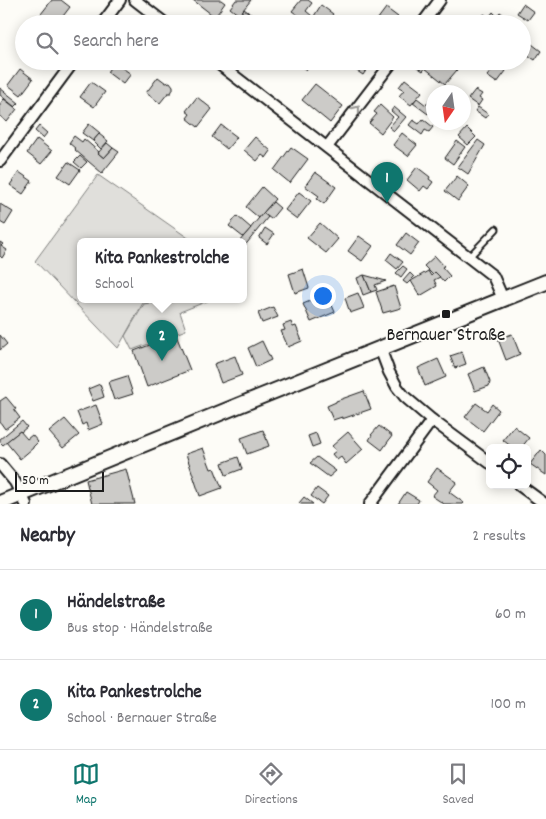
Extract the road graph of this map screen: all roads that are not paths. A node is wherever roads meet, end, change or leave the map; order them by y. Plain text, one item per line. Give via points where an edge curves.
1 (120, 0) edge
2 (135, 0) edge
3 (440, 0) edge
4 (109, 15) edge
5 (154, 15) edge
6 (429, 15) edge
7 (67, 70) edge
8 (227, 70) edge
9 (386, 70) edge
10 (327, 147) junction
11 (0, 161) edge
12 (496, 229) dead end
13 (469, 258) junction
14 (546, 282) edge
15 (504, 299) junction
16 (380, 348) junction
17 (432, 420) junction
18 (486, 460) edge
19 (0, 464) edge
20 (524, 489) edge
21 (24, 499) edge
22 (0, 503) edge
23 (370, 504) edge
24 (545, 504) edge

1 - 4 street
2 - 5 street
3 - 6 street
7 - 11 street
8 - 10 street
10 -> 9 street
10 - 13 street
12 - 13 lane
13 - 15 street via 493,276
14 - 15 main road
15 - 16 main road
16 - 17 street via 397,387
16 - 21 main road
17 - 18 street
17 - 23 street
19 - 21 street
20 - 24 street
21 - 22 main road

